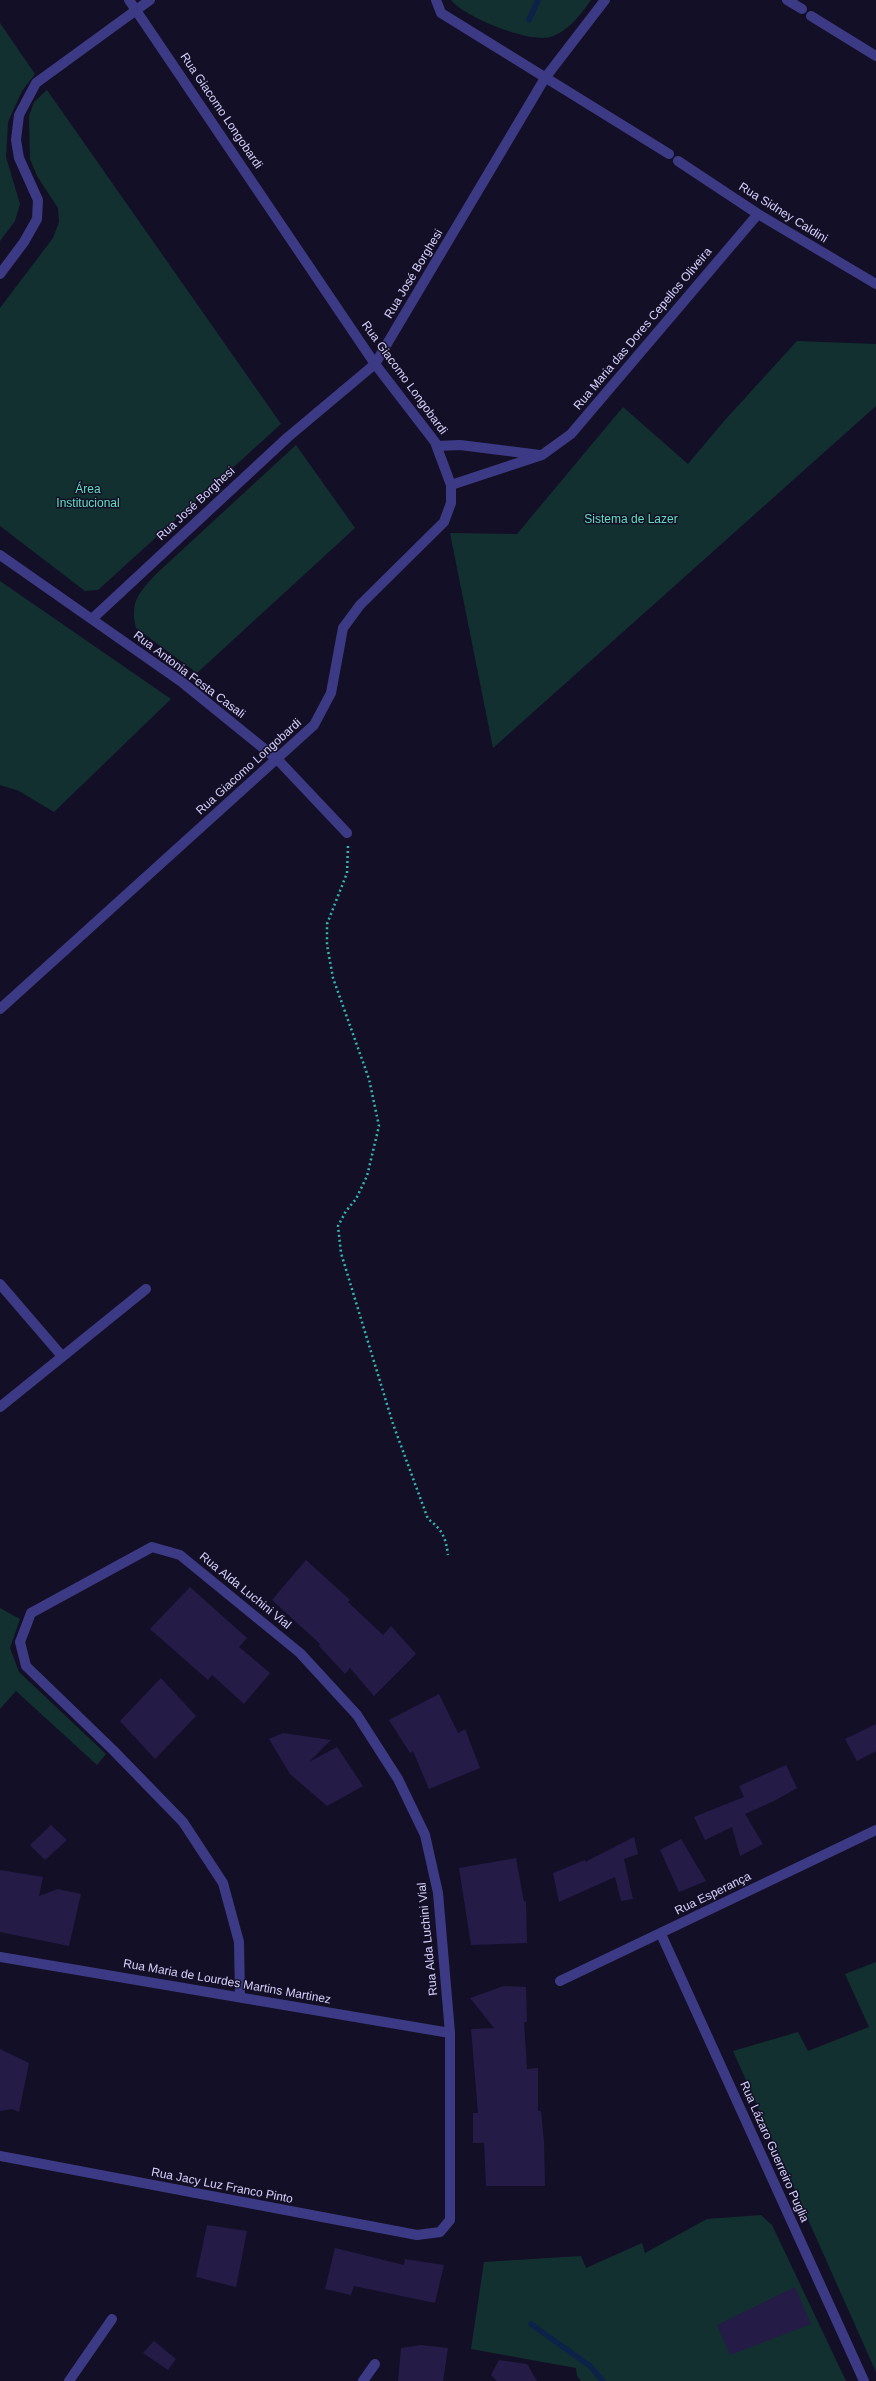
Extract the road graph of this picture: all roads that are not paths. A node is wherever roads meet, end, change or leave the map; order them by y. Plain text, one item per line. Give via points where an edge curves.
1 (129, 0) edge
2 (150, 0) edge
3 (436, 0) edge
4 (605, 0) edge
5 (787, 0) edge
6 (802, 9) dead end
7 (136, 10) junction
8 (811, 16) dead end
9 (876, 56) edge
10 (544, 78) junction
11 (669, 154) dead end
12 (678, 161) dead end
13 (758, 214) junction
14 (0, 274) edge
15 (876, 284) edge
16 (375, 364) junction
17 (437, 446) junction
18 (542, 455) junction
19 (452, 485) junction
20 (0, 556) edge
21 (92, 619) junction
22 (278, 760) junction
23 (347, 833) road end
24 (0, 1009) edge
25 (0, 1284) edge
26 (146, 1289) dead end
27 (61, 1356) junction
28 (0, 1407) edge
29 (876, 1830) edge
30 (660, 1934) junction
31 (0, 1957) edge
32 (560, 1981) dead end
33 (240, 1997) junction
34 (450, 2033) junction
35 (0, 2156) edge
36 (440, 2232) joint
37 (112, 2319) dead end
38 (375, 2364) dead end
39 (69, 2381) edge
40 (363, 2381) edge
41 (864, 2381) edge

1 - 7 street, Rua Giacomo Longobardi
2 - 7 street
3 - 10 street via 440,13
4 - 10 street, Rua José Borghesi
5 - 6 street
7 - 14 street via 36,83 20,114 16,140 19,158 38,200 37,219 24,242
7 - 16 street, Rua Giacomo Longobardi
8 - 9 street
10 - 11 street
10 - 16 street, Rua José Borghesi
12 - 13 street, Rua Sidney Caldini
13 - 15 street, Rua Sidney Caldini
13 - 18 street, Rua Maria das Dores Cepellos Oliveira via 571,434
16 - 17 street, Rua Giacomo Longobardi
16 - 21 street, Rua José Borghesi via 288,437
17 - 18 street via 460,445
17 - 19 street, Rua Giacomo Longobardi
18 - 19 street, Rua Maria das Dores Cepellos Oliveira
19 - 22 street, Rua Giacomo Longobardi via 451,503 444,522 360,605 343,628 331,693 314,725
20 - 21 street, Rua Antonia Festa Casali
21 - 22 street, Rua Antonia Festa Casali via 183,683
22 - 23 street, Rua Antonia Festa Casali
22 - 24 street, Rua Giacomo Longobardi
25 - 27 street
26 - 27 street
27 - 28 street
29 - 30 street, Rua Esperança
30 - 32 street, Rua Esperança
30 - 41 street, Rua Lázaro Guerreiro Puglia
31 - 33 street, Rua Maria de Lourdes Martins Martinez
33 - 34 street, Rua Maria de Lourdes Martins Martinez
33 - 34 street, Rua Alda Luchini Vial via 239,1942 223,1883 183,1822 26,1666 20,1642 31,1613 152,1547 180,1555 300,1653 356,1715 398,1779 425,1835 438,1894
34 - 36 street, Rua Alda Luchini Vial via 450,2220
35 - 36 street, Rua Jacy Luz Franco Pinto via 417,2235
37 - 39 street
38 - 40 street

